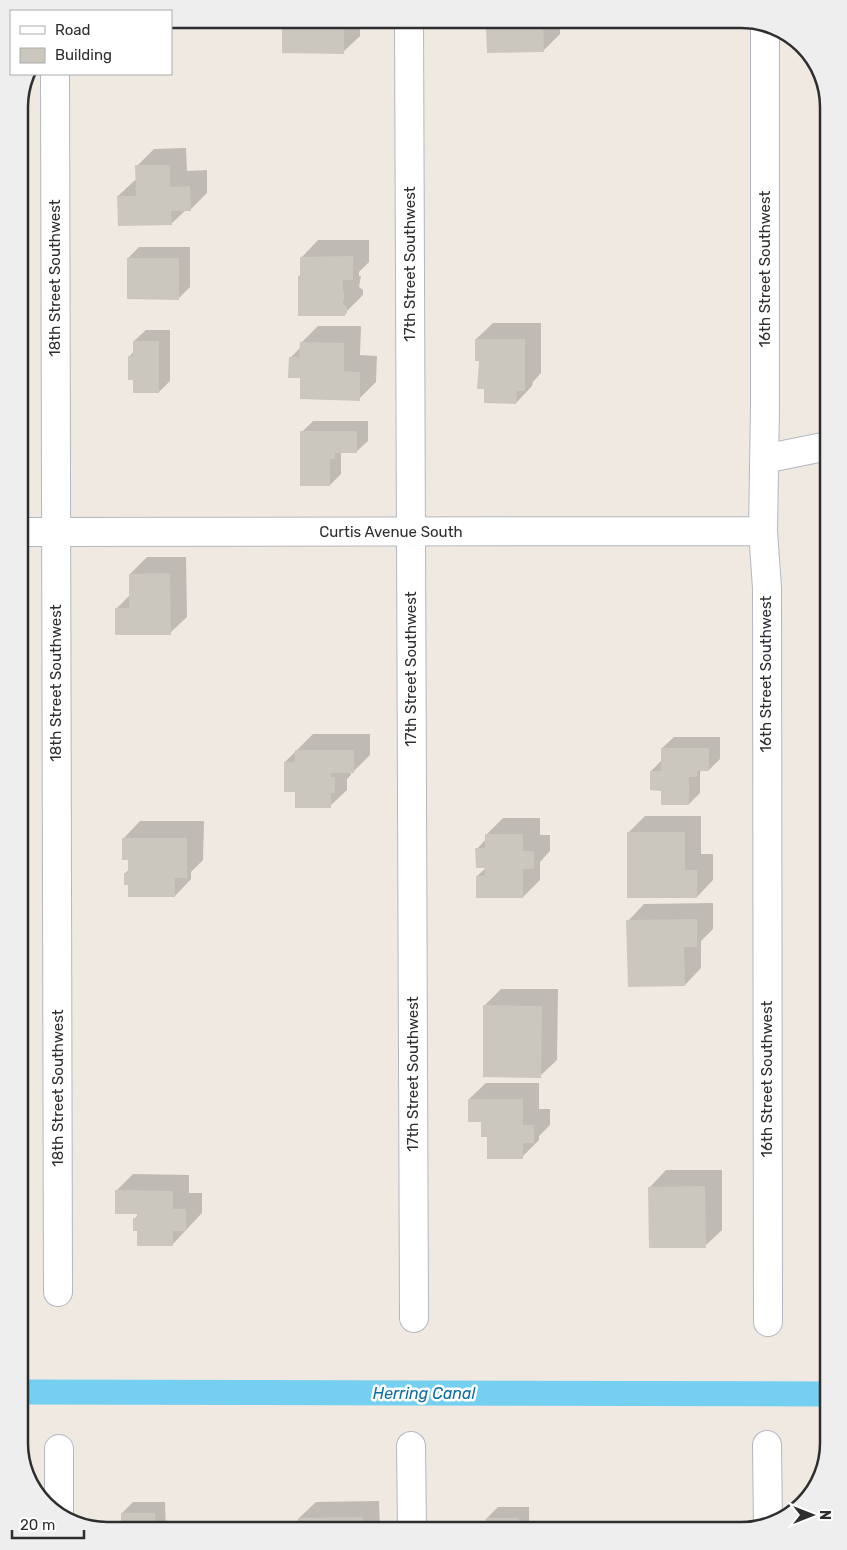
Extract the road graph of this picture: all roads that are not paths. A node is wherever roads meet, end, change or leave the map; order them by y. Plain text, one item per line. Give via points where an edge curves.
1 (409, 28) edge
2 (765, 32) edge
3 (55, 75) edge
4 (820, 448) edge
5 (764, 459) junction
6 (763, 530) junction
7 (28, 532) edge
8 (56, 532) junction
9 (410, 532) junction
10 (58, 1292) dead end
11 (414, 1318) dead end
12 (768, 1322) dead end
13 (767, 1445) dead end
14 (412, 1446) dead end
15 (59, 1449) dead end
16 (59, 1507) edge
17 (768, 1517) edge
18 (412, 1522) edge

1 - 9 street, 17th Street Southwest
2 - 5 street, 16th Street Southwest
3 - 8 street, 18th Street Southwest
4 - 5 street
5 - 6 street, 16th Street Southwest
6 - 9 street, Curtis Avenue South
6 - 12 street, 16th Street Southwest via 766,588
7 - 8 street, Curtis Avenue South
8 - 9 street, Curtis Avenue South
8 - 10 street, 18th Street Southwest
9 - 11 street, 17th Street Southwest
13 - 17 street
14 - 18 street
15 - 16 street

